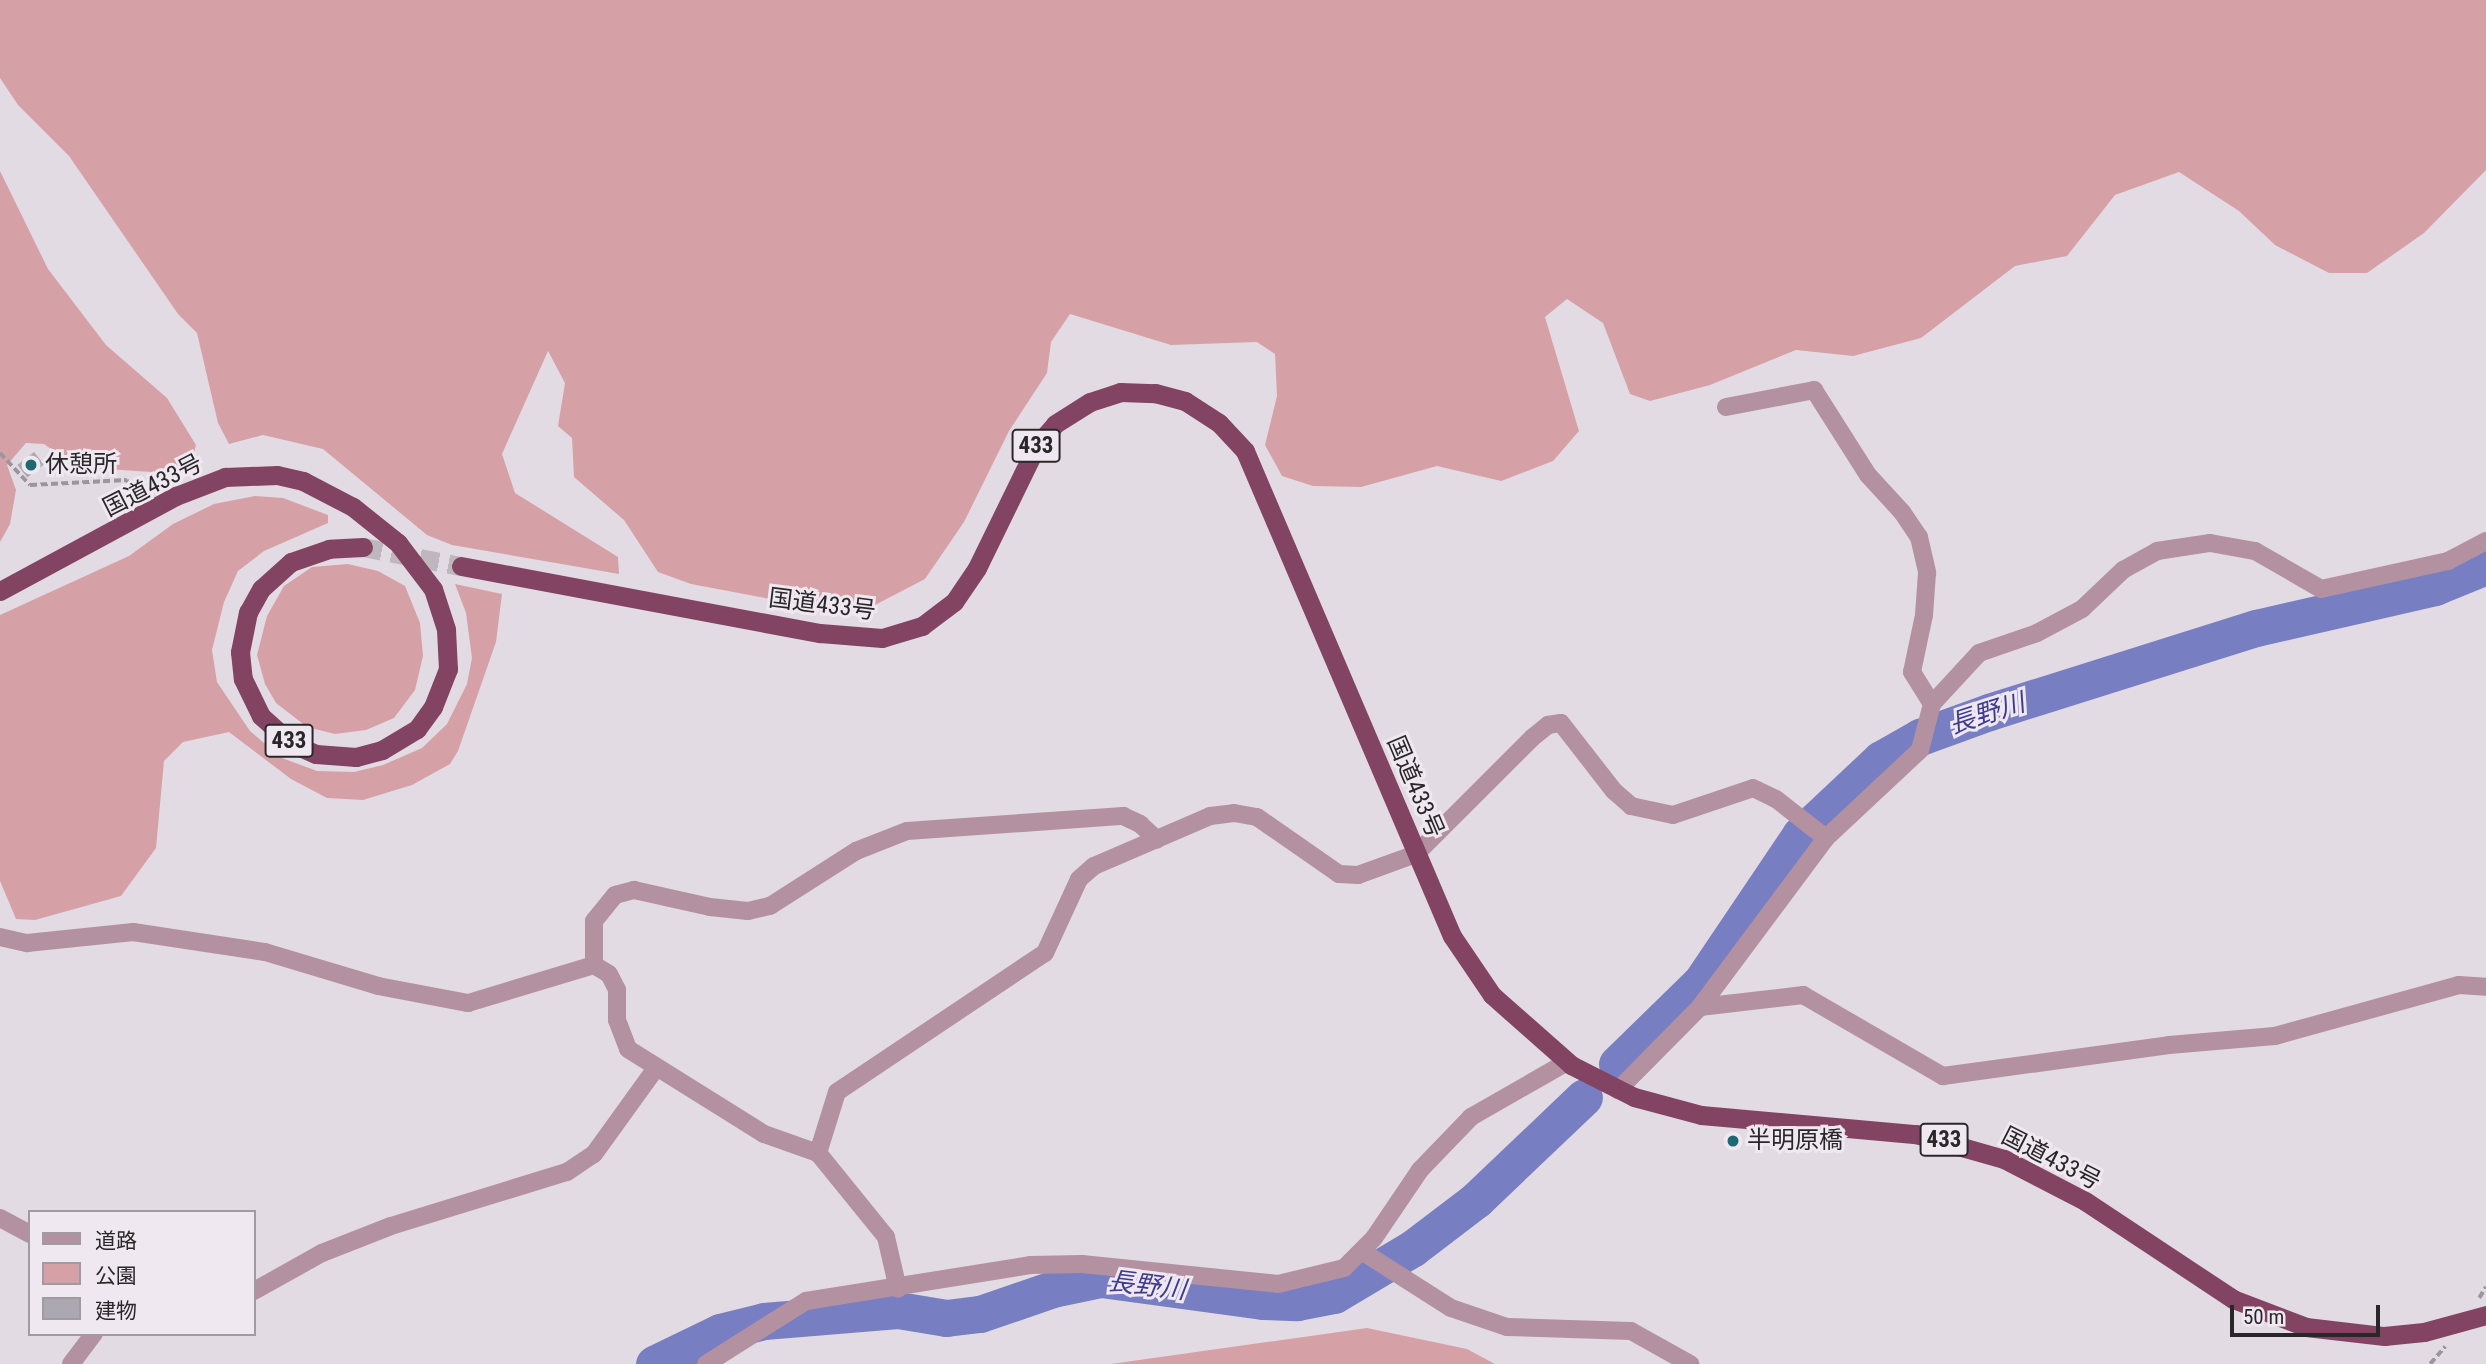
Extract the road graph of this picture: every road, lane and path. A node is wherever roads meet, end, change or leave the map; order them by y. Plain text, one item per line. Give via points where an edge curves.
1 (1726, 407) dead end
2 (0, 453) edge
3 (140, 501) dead end
4 (2486, 541) edge
5 (363, 547) tunnel mouth
6 (461, 566) tunnel mouth
7 (0, 591) edge
8 (1932, 710) junction
9 (1826, 838) junction
10 (1157, 841) junction
11 (1416, 854) junction
12 (0, 937) edge
13 (594, 965) junction
14 (2486, 987) edge
15 (1700, 1007) junction
16 (1567, 1062) junction
17 (656, 1068) junction
18 (1618, 1090) junction
19 (818, 1153) junction
20 (0, 1218) edge
21 (28, 1233) edge
22 (1363, 1252) junction
23 (898, 1289) junction
24 (256, 1290) edge
25 (2486, 1315) edge
26 (92, 1336) edge
27 (71, 1364) edge
28 (706, 1364) edge
29 (1690, 1364) edge

1 - 8 street via 1814,390 1868,475 1919,537 1927,573 1912,671
2 - 3 path via 31,485 127,480
4 - 8 street via 2448,561 2321,589 2255,551 2210,543 2157,551 2123,570 2081,608 2037,633 1979,653
5 - 7 highway, 国道433号 / 433, bridge via 329,549 291,562 261,589 247,612 240,652 243,679 261,716 291,743 316,754 356,757 382,750 416,729 433,708 447,670 446,629 433,589 398,543 353,507 303,481 277,475 225,477 176,496
6 - 11 highway, 国道433号 / 433 via 820,633 882,638 922,626 954,602 977,568 1037,445 1055,424 1090,402 1120,392 1155,393 1185,401 1219,423 1245,452
8 - 9 street via 1920,750
9 - 11 street via 1776,799 1753,789 1673,815 1631,806 1561,723 1548,725 1532,738
9 - 15 street
10 - 11 street via 1210,816 1234,813 1256,817 1339,874 1359,875
10 - 13 street via 1140,824 1122,816 907,831 856,851 770,906 748,911 634,890 615,895 594,921
10 - 19 street via 1094,866 1079,879 1045,953 837,1092
11 - 16 highway, 国道433号 / 433 via 1471,967 1516,1021
12 - 13 street via 27,943 133,932 265,952 378,986 468,1003
13 - 17 street via 609,974 617,990 617,1020 628,1049
14 - 15 street via 2459,985 2275,1036 2169,1045 1943,1076 1803,996
15 - 18 street
16 - 18 highway, 国道433号 / 433
16 - 22 street via 1471,1117 1420,1170
17 - 19 street via 764,1133
17 - 24 street via 594,1154 567,1172 391,1226 322,1253
18 - 25 highway, 国道433号 / 433 via 1701,1115 1916,1134 1993,1155 2085,1201 2233,1300 2306,1327 2384,1336 2424,1332
19 - 23 street via 886,1237
20 - 21 street
22 - 23 street via 1344,1268 1278,1284 1069,1264 1030,1265
22 - 29 street via 1451,1308 1507,1327 1631,1331
23 - 28 street via 806,1301
26 - 27 street

